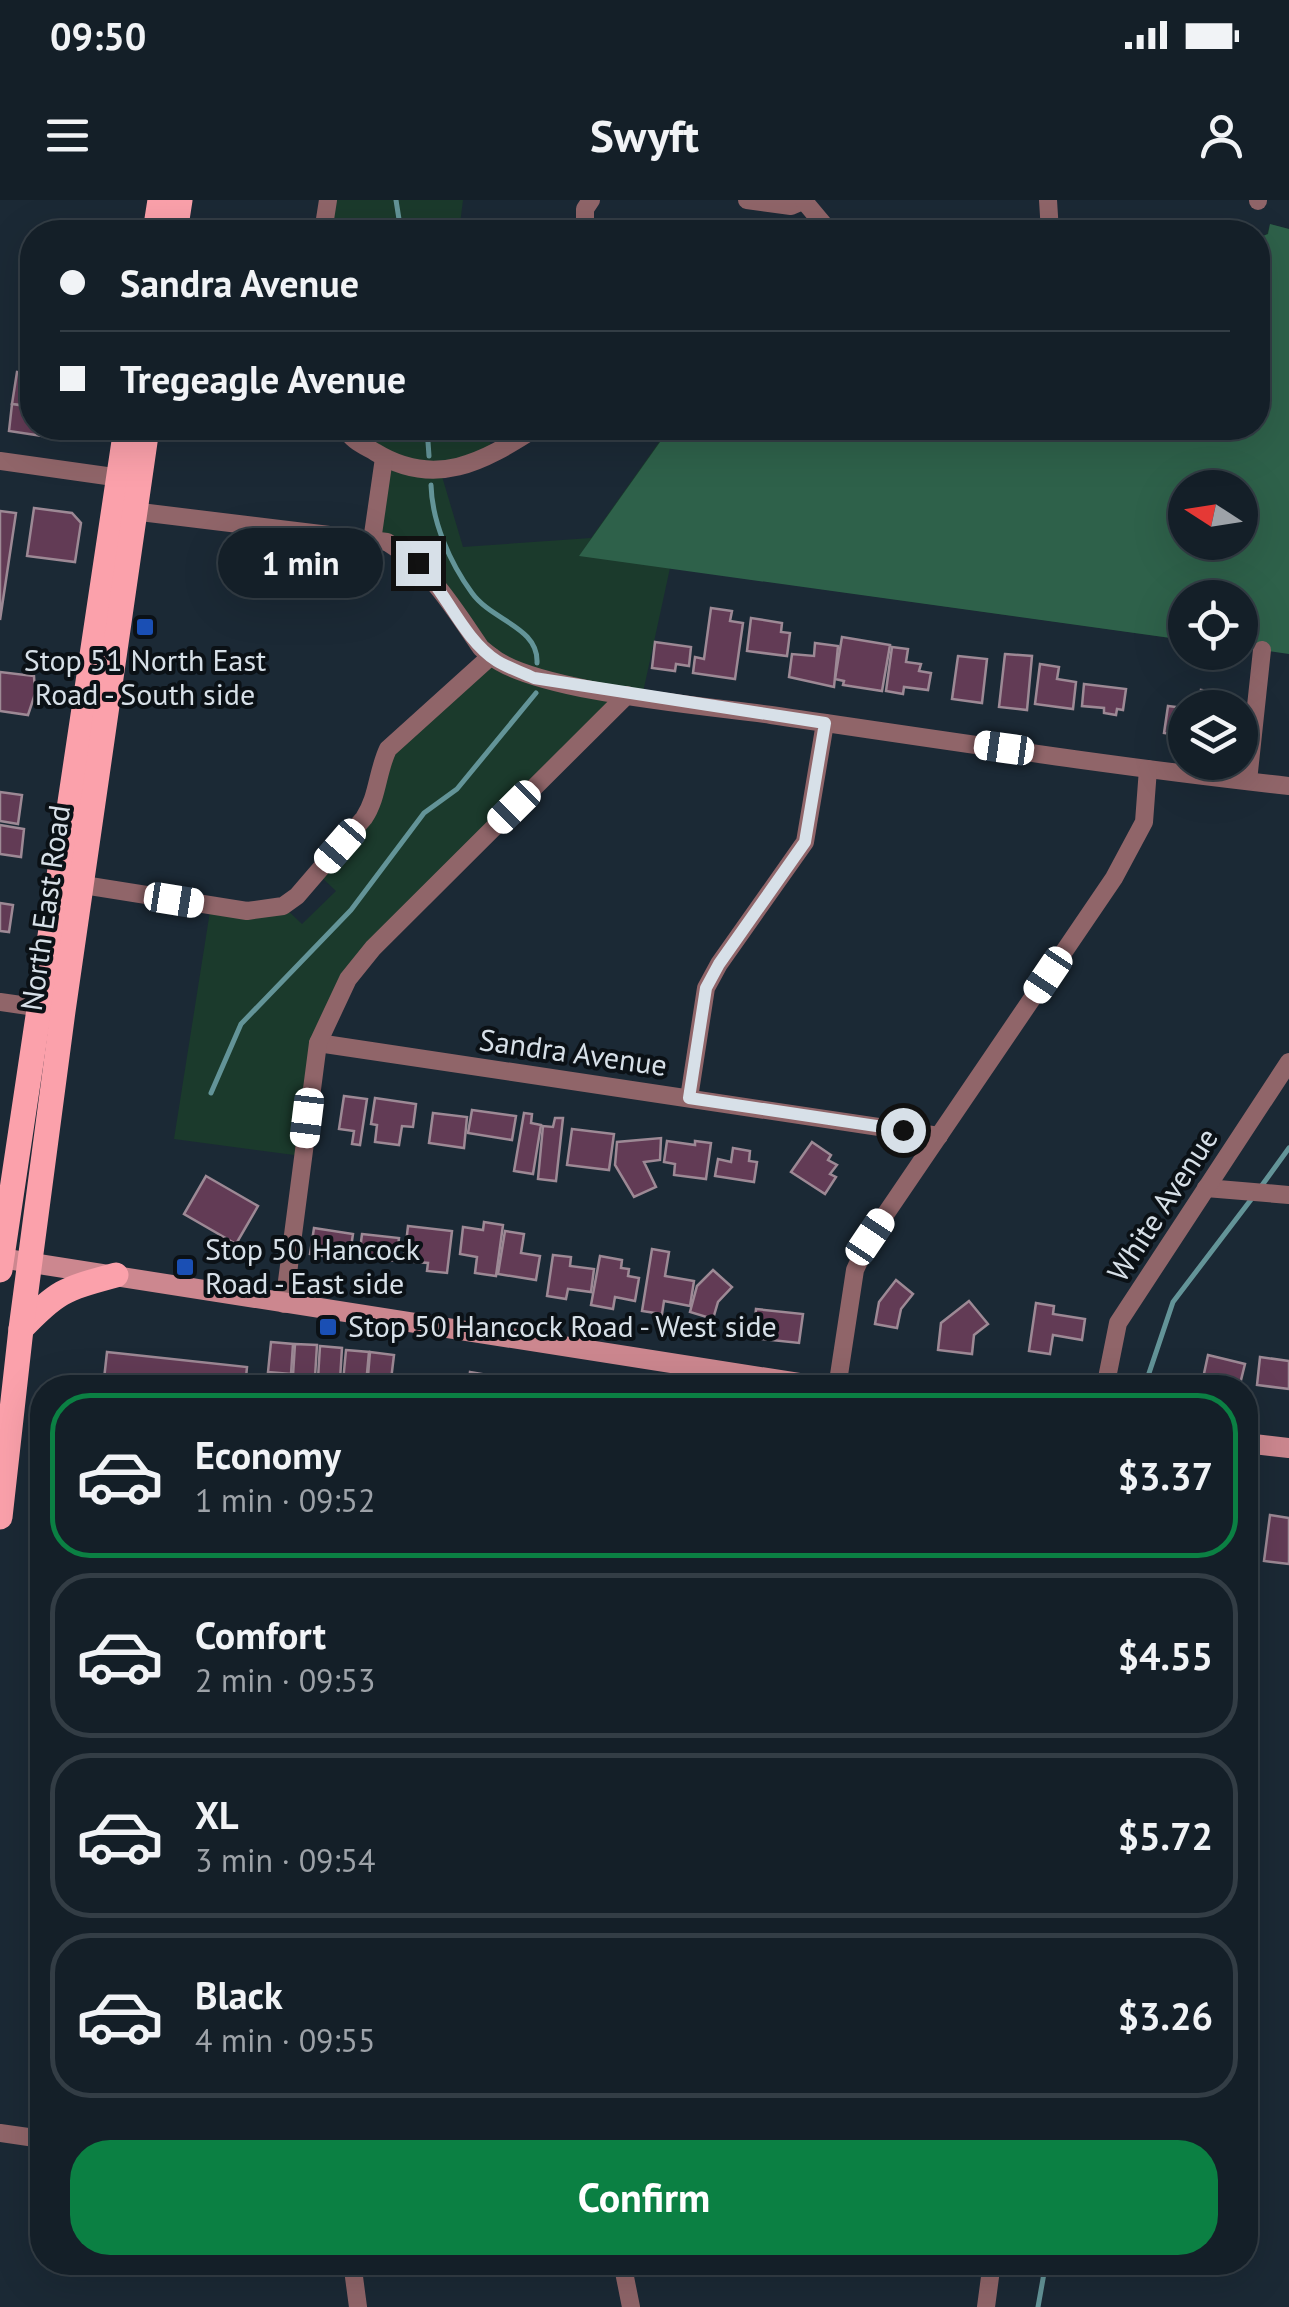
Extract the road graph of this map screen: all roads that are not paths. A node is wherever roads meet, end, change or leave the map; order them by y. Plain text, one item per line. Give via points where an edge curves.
1 (746, 200) edge
2 (805, 200) edge
3 (821, 220) edge
4 (127, 440) edge
5 (143, 440) edge
6 (355, 440) edge
7 (518, 440) edge
8 (384, 458) junction
9 (0, 460) edge
10 (129, 479) junction
11 (124, 510) junction
12 (372, 542) junction
13 (1262, 650) dead end
14 (491, 656) junction
15 (627, 694) junction
16 (825, 723) junction
17 (1148, 769) junction
18 (1248, 781) junction
19 (1289, 786) edge
20 (70, 883) junction
21 (0, 1002) edge
22 (51, 1010) junction
23 (318, 1043) junction
24 (1289, 1062) edge
25 (689, 1098) junction
26 (939, 1136) junction
27 (7, 1176) edge
28 (1206, 1188) junction
29 (1279, 1194) edge
30 (0, 1262) edge
31 (30, 1262) junction
32 (116, 1275) junction
33 (284, 1304) junction
34 (20, 1329) junction
35 (699, 1375) edge
36 (836, 1375) edge
37 (1108, 1375) edge
38 (1258, 1444) edge
39 (1289, 1448) edge
40 (0, 1517) edge
41 (0, 2133) edge
42 (30, 2137) edge
43 (354, 2275) edge
44 (625, 2275) edge
45 (990, 2275) edge
46 (358, 2307) edge
47 (631, 2307) edge
48 (986, 2307) edge

1 - 2 street via 791,206
2 - 3 street
4 - 10 main road, North East Road
5 - 10 main road, North East Road
6 - 8 street
7 - 8 street via 441,472
8 - 12 street
9 - 10 street
10 - 11 main road, North East Road
11 - 12 street
11 - 20 main road, North East Road
12 - 14 street via 386,542 418,563
13 - 18 street
14 - 15 street via 534,678
14 - 20 street via 388,749 373,805 284,906 247,911
15 - 16 street
15 - 23 street via 372,948 348,979
16 - 17 street
16 - 25 street via 805,842 706,988
17 - 18 street
17 - 26 street via 1144,822 1114,878
18 - 19 street
20 - 22 main road, North East Road
21 - 22 street
22 - 27 main road, North East Road
22 - 31 main road, North East Road
23 - 25 street, Sandra Avenue
23 - 33 street
24 - 28 street, White Avenue
25 - 26 street, Sandra Avenue
26 - 36 street via 855,1270
27 - 30 main road, North East Road
28 - 29 street
28 - 37 street, White Avenue via 1118,1324
30 - 31 main road
31 - 32 main road
31 - 34 main road, North East Road
32 - 33 main road
32 - 34 main road via 59,1292
33 - 35 main road
34 - 40 main road, North East Road
38 - 39 main road
41 - 42 street
43 - 46 street
44 - 47 street
45 - 48 street

